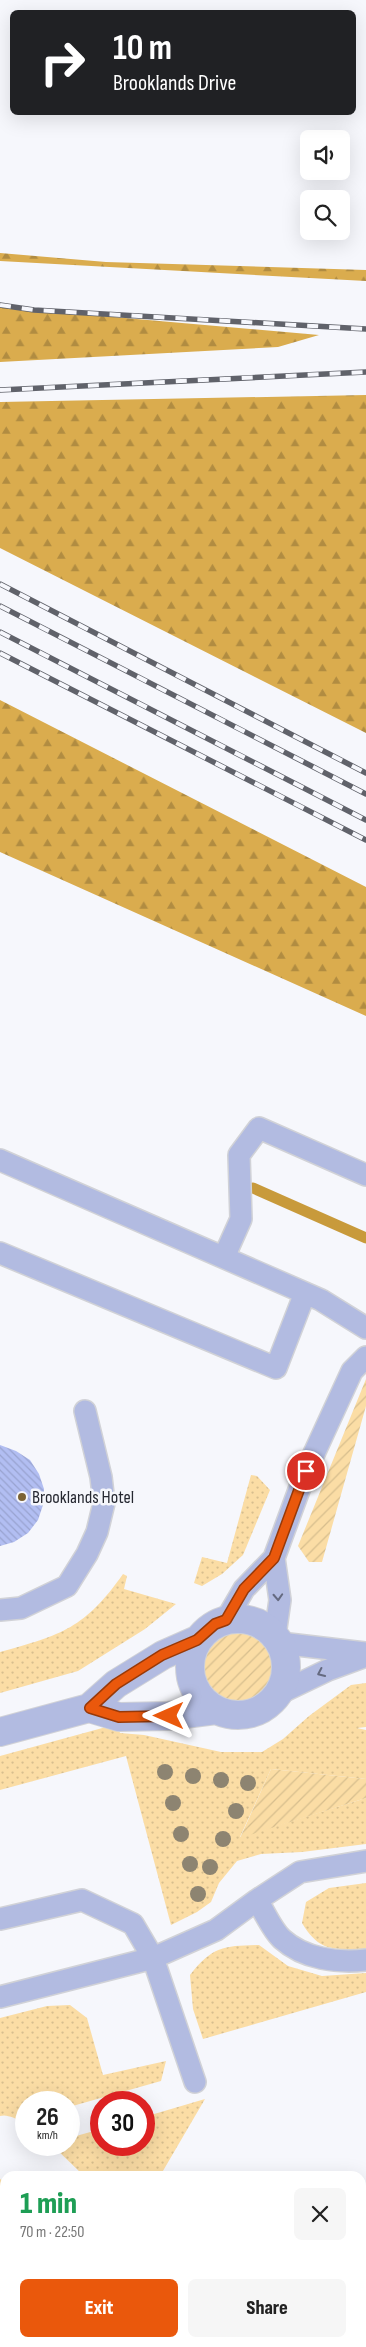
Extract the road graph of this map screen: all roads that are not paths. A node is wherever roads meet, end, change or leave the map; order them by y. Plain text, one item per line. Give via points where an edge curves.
1 (0, 1160) edge
2 (366, 1175) edge
3 (0, 1253) edge
4 (224, 1257) junction
5 (305, 1293) junction
6 (366, 1328) edge
7 (366, 1357) edge
8 (85, 1411) dead end
9 (274, 1558) junction
10 (0, 1610) edge
11 (226, 1620) junction
12 (277, 1639) junction
13 (197, 1640) junction
14 (366, 1654) edge
15 (278, 1694) junction
16 (90, 1708) junction
17 (216, 1710) junction
18 (0, 1732) edge
19 (366, 1861) edge
20 (257, 1900) junction
21 (0, 1919) edge
22 (153, 1958) junction
23 (366, 1960) edge
24 (0, 1997) edge
25 (195, 2082) dead end

1 - 4 lane
2 - 4 lane via 259,1128 239,1155 241,1219
3 - 5 lane via 276,1368
4 - 5 lane
5 - 6 lane
7 - 9 lane via 352,1371 306,1471
8 - 10 lane via 104,1503 97,1532 67,1586 21,1608
9 - 11 lane via 244,1589
9 -> 12 lane via 280,1600
11 - 12 street via 253,1621 265,1626
11 - 13 street via 215,1624
12 - 14 lane
12 - 15 street via 286,1660 285,1678
13 - 16 street via 162,1655 116,1684
13 - 17 street via 191,1655 194,1687
14 -> 15 lane
15 - 17 street via 266,1706 250,1713
16 - 17 street via 119,1717 169,1716
16 - 18 street
19 - 20 lane via 300,1872
20 - 22 lane via 216,1930
20 - 23 lane via 281,1939 312,1957 349,1962
21 - 22 lane via 82,1900 133,1924
22 - 24 lane
22 - 25 lane

